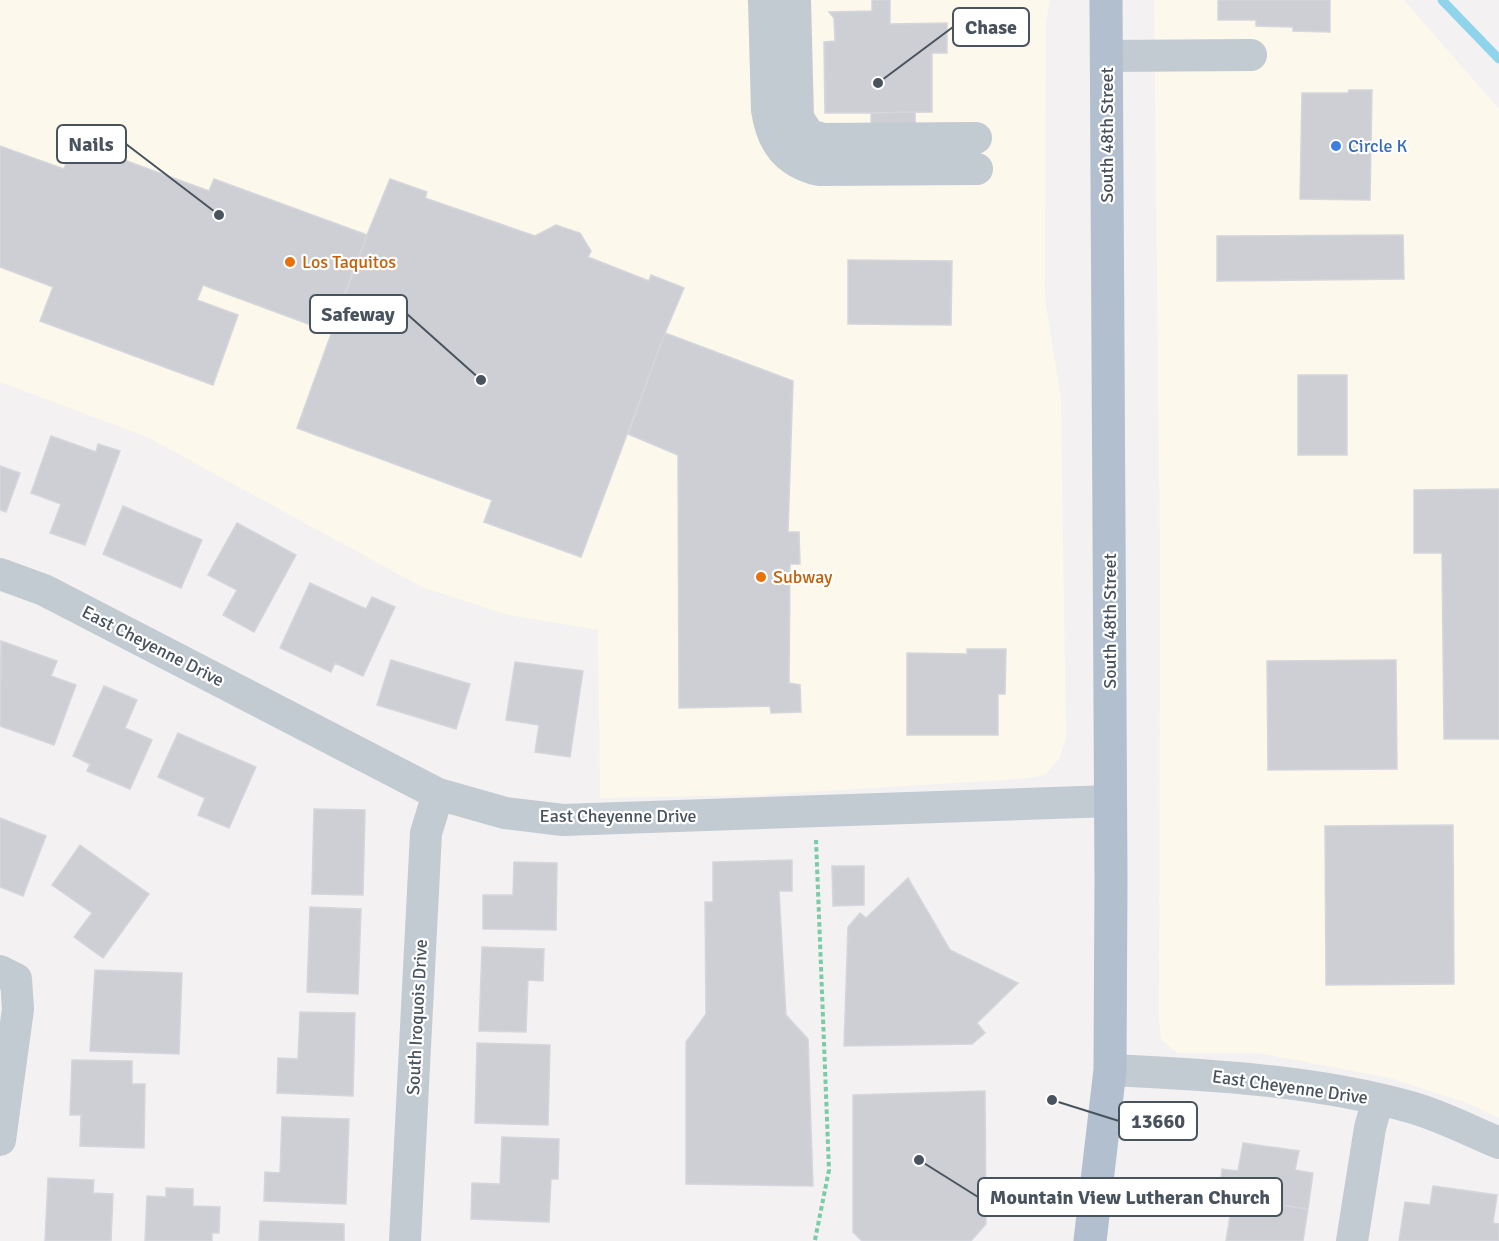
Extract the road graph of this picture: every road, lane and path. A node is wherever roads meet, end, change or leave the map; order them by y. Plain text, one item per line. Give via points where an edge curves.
1 (764, 0) edge
2 (781, 0) edge
3 (795, 0) edge
4 (809, 0) edge
5 (1106, 0) edge
6 (1251, 55) dead end
7 (1106, 56) junction
8 (977, 146) junction
9 (0, 574) edge
10 (438, 794) junction
11 (1111, 801) junction
12 (814, 813) junction
13 (8, 975) edge
14 (1110, 1070) junction
15 (1378, 1099) junction
16 (0, 1140) edge
17 (1499, 1143) edge
18 (814, 1240) edge
19 (405, 1241) edge
20 (1090, 1241) edge
21 (1352, 1241) edge

1 - 8 street via 769,120 775,139 787,155 819,170
2 - 8 street via 784,127 795,142 822,154
3 - 8 street via 798,118 809,135 823,139
4 - 8 street via 811,111 815,118 827,124
5 - 7 main road, South 48th Street
6 - 7 street
7 - 11 main road, South 48th Street
9 - 10 street, East Cheyenne Drive via 44,590
10 - 12 street, East Cheyenne Drive via 505,813 563,820
10 - 19 street, South Iroquois Drive via 426,833
11 - 12 street, East Cheyenne Drive
11 - 14 main road, South 48th Street
12 - 18 path via 829,1170
13 - 16 street via 18,1009
14 - 15 street, East Cheyenne Drive via 1194,1074 1323,1088
14 - 20 main road, South 48th Street
15 - 17 street, East Cheyenne Drive via 1412,1107
15 - 21 street

